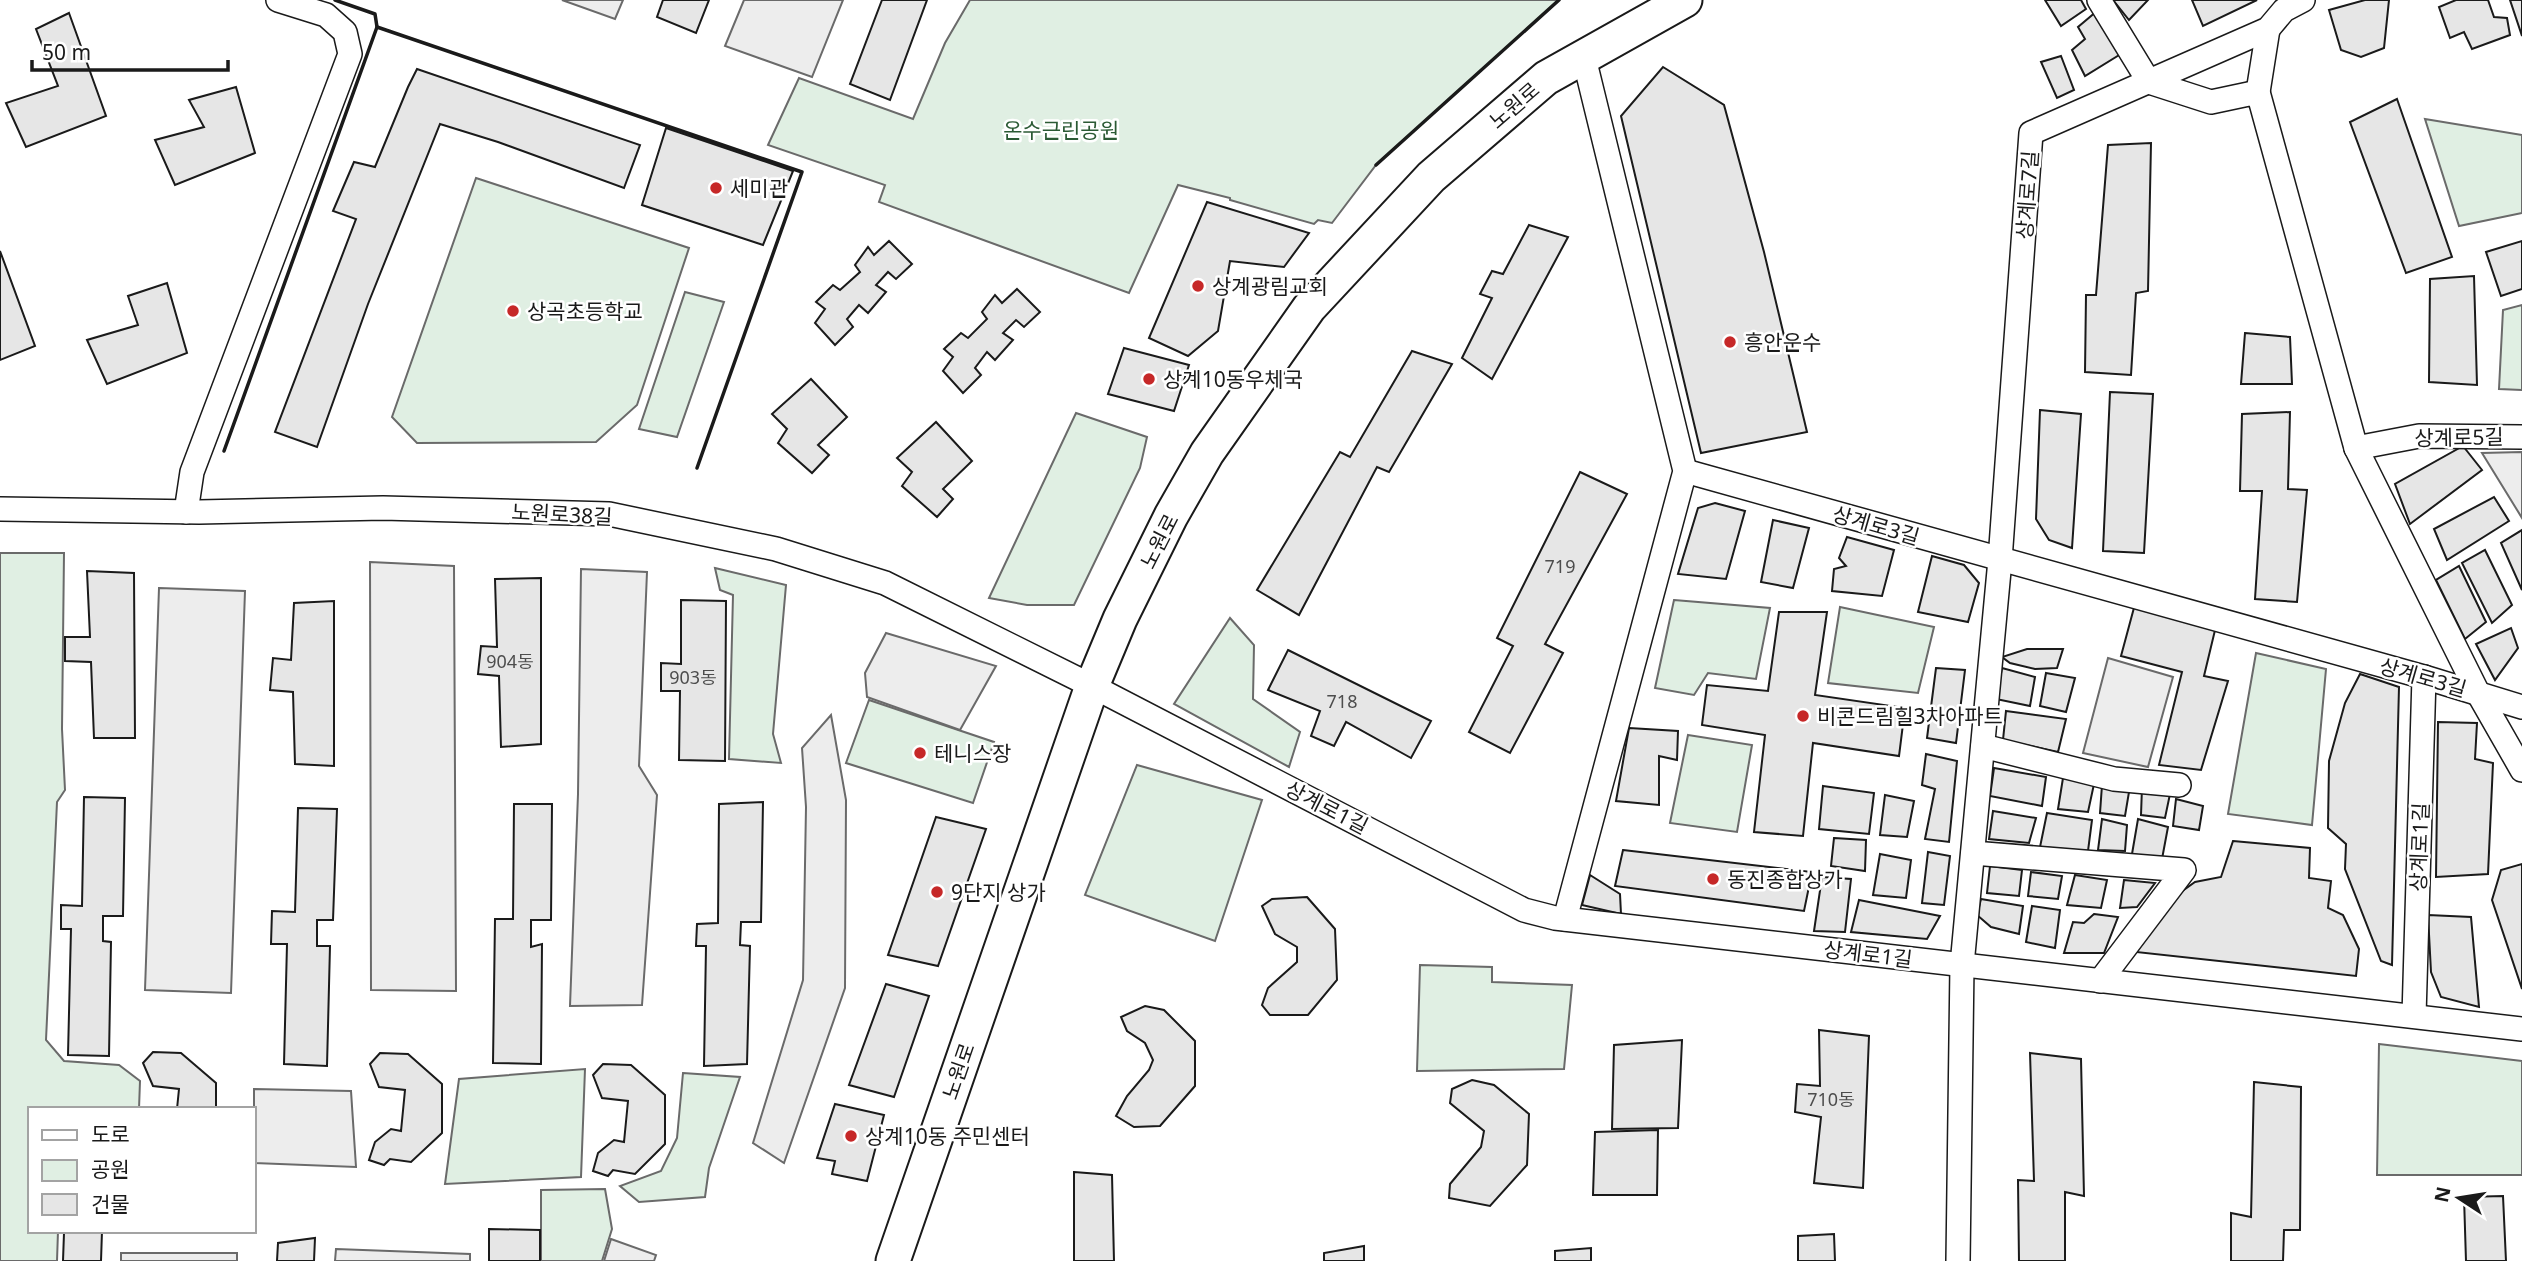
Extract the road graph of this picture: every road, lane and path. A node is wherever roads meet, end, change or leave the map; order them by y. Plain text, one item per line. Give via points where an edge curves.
1 (278, 0) edge
2 (1685, 0) edge
3 (2099, 0) edge
4 (2289, 3) edge
5 (2267, 29) junction
6 (1584, 58) junction
7 (2149, 82) junction
8 (2258, 92) junction
9 (2522, 436) edge
10 (2356, 449) junction
11 (1685, 471) junction
12 (0, 509) edge
13 (186, 512) junction
14 (2000, 560) junction
15 (2424, 677) junction
16 (1092, 686) junction
17 (2478, 693) junction
18 (2522, 707) edge
19 (1983, 746) junction
20 (2522, 770) edge
21 (2179, 785) dead end
22 (1973, 853) junction
23 (1565, 919) junction
24 (1962, 965) junction
25 (2100, 981) junction
26 (2414, 1016) junction
27 (2522, 1029) edge
28 (893, 1261) edge
29 (1958, 1261) edge

1 - 13 street via 326,15 345,32 350,54 192,472
2 - 6 main road, 노원로
3 - 7 street
4 - 5 street, 상계로7길
5 - 7 street, 상계로7길
5 - 8 street
6 - 11 street
6 - 16 main road, 노원로 via 1546,78 1431,177 1309,308 1207,453 1120,619
7 - 8 street via 2211,102
7 - 14 street, 상계로7길 via 2031,133
8 - 10 street, 상계로3길
9 - 10 street, 상계로5길 via 2418,436
10 - 17 street, 상계로3길
11 - 14 street, 상계로3길
11 - 23 street
12 - 13 street, 노원로38길
13 - 16 street, 노원로38길 via 383,508 609,514 776,549 885,583
14 - 15 street, 상계로3길
14 - 19 street
15 - 17 street, 상계로3길
15 - 26 street, 상계로1길
16 - 23 street, 상계로1길 via 1524,910
16 - 28 main road, 노원로
17 - 18 street, 상계로3길
17 - 20 street
19 - 21 street via 2114,779
19 - 22 street
22 - 24 street
22 - 25 street via 2184,870
23 - 24 street, 상계로1길
24 - 25 street, 상계로1길
24 - 29 street
25 - 26 street, 상계로1길
26 - 27 street, 상계로1길

